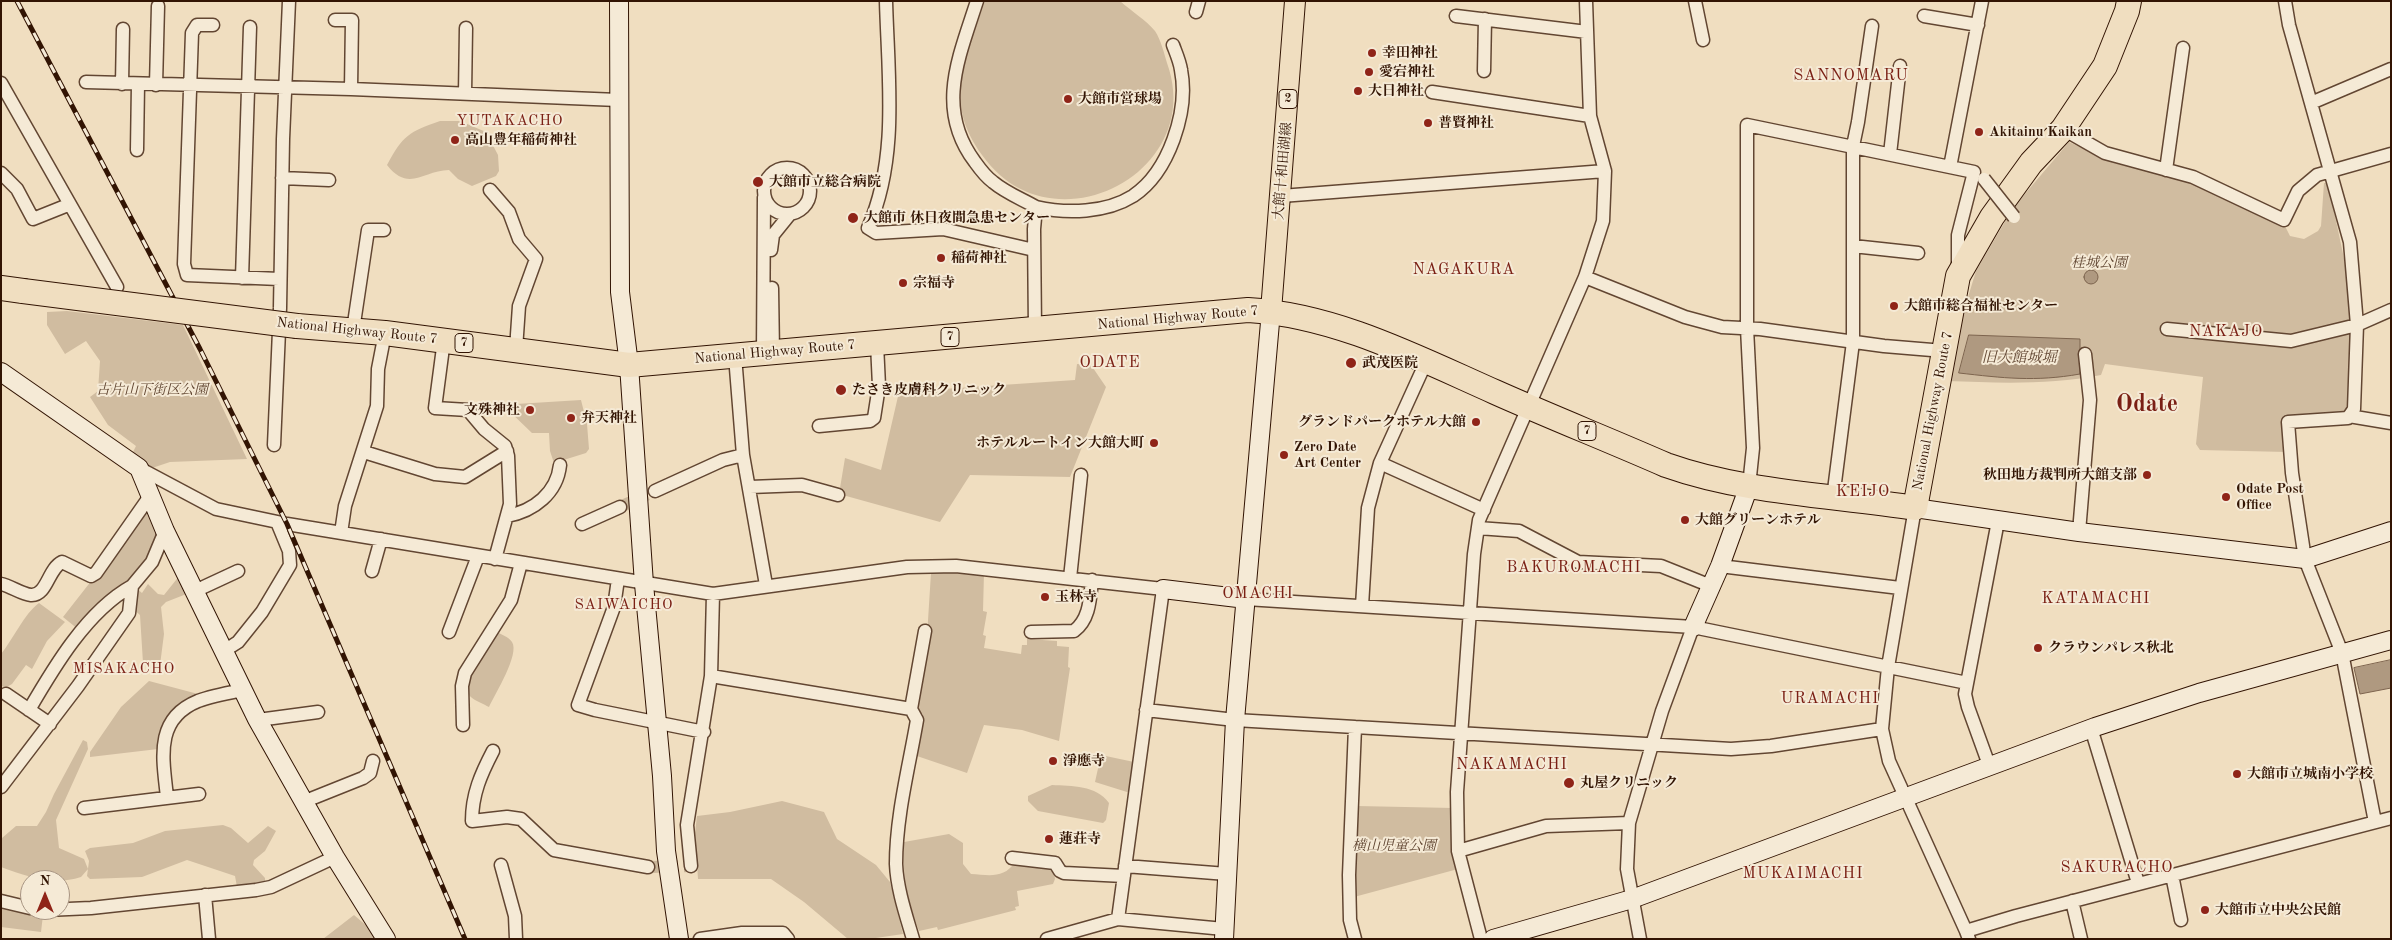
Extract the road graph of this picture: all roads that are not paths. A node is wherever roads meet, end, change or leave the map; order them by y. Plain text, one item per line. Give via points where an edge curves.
1 (289, 1) edge
2 (619, 1) edge
3 (886, 1) edge
4 (977, 1) edge
5 (1296, 1) edge
6 (1586, 1) edge
7 (1695, 1) edge
8 (1982, 1) edge
9 (2129, 1) edge
10 (2285, 1) edge
11 (158, 6) dead end
12 (1456, 16) dead end
13 (1924, 16) dead end
14 (1485, 19) junction
15 (335, 20) dead end
16 (213, 25) dead end
17 (1978, 25) junction
18 (1872, 26) dead end
19 (250, 27) dead end
20 (124, 28) dead end
21 (466, 28) dead end
22 (1587, 32) junction
23 (1703, 40) dead end
24 (1173, 45) dead end
25 (2183, 48) dead end
26 (1900, 66) dead end
27 (2391, 69) edge
28 (1484, 71) dead end
29 (86, 82) dead end
30 (1, 84) edge
31 (122, 84) junction
32 (138, 84) junction
33 (156, 85) junction
34 (191, 85) junction
35 (248, 87) junction
36 (285, 88) junction
37 (350, 90) junction
38 (1432, 92) dead end
39 (465, 94) junction
40 (618, 100) junction
41 (2311, 103) junction
42 (1590, 116) junction
43 (2062, 129) junction
44 (1853, 146) junction
45 (138, 150) dead end
46 (1890, 154) junction
47 (2391, 154) edge
48 (1950, 167) junction
49 (2166, 170) junction
50 (1605, 171) junction
51 (1, 173) edge
52 (2330, 173) junction
53 (1979, 176) junction
54 (282, 178) junction
55 (329, 180) dead end
56 (490, 190) dead end
57 (1281, 196) junction
58 (764, 197) junction
59 (68, 205) junction
60 (1036, 207) junction
61 (790, 214) junction
62 (2014, 217) dead end
63 (384, 230) dead end
64 (1853, 246) junction
65 (1034, 250) junction
66 (1918, 253) dead end
67 (1958, 276) junction
68 (1585, 277) junction
69 (242, 278) junction
70 (279, 279) junction
71 (117, 287) dead end
72 (12, 289) edge
73 (2391, 310) edge
74 (1271, 311) junction
75 (2357, 325) junction
76 (1747, 328) junction
77 (2167, 329) dead end
78 (353, 330) junction
79 (1036, 330) junction
80 (385, 333) junction
81 (444, 340) junction
82 (1854, 342) junction
83 (877, 344) junction
84 (516, 349) junction
85 (1944, 351) junction
86 (768, 353) junction
87 (2085, 354) dead end
88 (735, 356) junction
89 (1426, 362) junction
90 (629, 365) junction
91 (1, 372) edge
92 (1529, 407) junction
93 (2349, 416) junction
94 (2391, 423) edge
95 (819, 426) dead end
96 (274, 445) dead end
97 (506, 451) junction
98 (364, 452) junction
99 (744, 456) junction
100 (1380, 463) junction
101 (560, 465) dead end
102 (139, 468) junction
103 (1081, 475) dead end
104 (1749, 486) junction
105 (750, 487) junction
106 (655, 491) tunnel mouth
107 (838, 495) dead end
108 (150, 496) junction
109 (1833, 498) junction
110 (620, 507) tunnel mouth
111 (1915, 508) junction
112 (1484, 510) junction
113 (507, 516) junction
114 (1998, 521) junction
115 (277, 522) junction
116 (582, 524) dead end
117 (1478, 528) junction
118 (165, 530) junction
119 (2391, 530) edge
120 (341, 532) junction
121 (2078, 532) junction
122 (381, 539) junction
123 (478, 556) junction
124 (495, 559) junction
125 (2305, 559) junction
126 (521, 563) junction
127 (1720, 566) junction
128 (238, 571) dead end
129 (372, 571) dead end
130 (1070, 578) junction
131 (618, 579) junction
132 (1092, 580) junction
133 (1, 584) edge
134 (644, 584) junction
135 (766, 585) junction
136 (132, 586) junction
137 (1711, 586) junction
138 (1900, 588) junction
139 (1163, 589) junction
140 (195, 591) junction
141 (712, 594) junction
142 (1246, 599) junction
143 (1362, 606) junction
144 (1470, 612) junction
145 (1693, 626) junction
146 (925, 631) dead end
147 (449, 632) dead end
148 (1031, 632) dead end
149 (2391, 640) edge
150 (224, 651) junction
151 (2342, 653) junction
152 (1888, 667) junction
153 (711, 676) junction
154 (1967, 683) junction
155 (243, 690) junction
156 (6, 694) dead end
157 (29, 710) junction
158 (911, 710) junction
159 (1146, 710) junction
160 (318, 712) dead end
161 (258, 720) junction
162 (1235, 720) junction
163 (657, 721) junction
164 (50, 724) junction
165 (463, 725) dead end
166 (1355, 727) junction
167 (2091, 728) junction
168 (1882, 729) junction
169 (704, 732) junction
170 (1462, 733) junction
171 (1654, 744) junction
172 (493, 751) dead end
173 (373, 761) dead end
174 (1989, 765) junction
175 (1, 787) edge
176 (199, 794) dead end
177 (167, 797) junction
178 (1906, 799) junction
179 (303, 802) junction
180 (84, 808) dead end
181 (2391, 818) edge
182 (2375, 822) junction
183 (1629, 823) junction
184 (1458, 851) junction
185 (335, 857) junction
186 (1012, 858) dead end
187 (501, 865) dead end
188 (690, 866) dead end
189 (648, 867) tunnel mouth
190 (1124, 871) junction
191 (1227, 874) junction
192 (2172, 874) junction
193 (2138, 883) junction
194 (205, 895) junction
195 (1632, 899) junction
196 (1, 901) edge
197 (2072, 901) junction
198 (20, 906) edge
199 (70, 909) edge
200 (1118, 920) junction
201 (2181, 920) dead end
202 (1224, 934) edge
203 (1967, 935) edge
204 (209, 939) edge
205 (386, 939) edge
206 (516, 939) edge
207 (679, 939) edge
208 (700, 939) edge
209 (788, 939) edge
210 (913, 939) edge
211 (1047, 939) edge
212 (1355, 939) edge
213 (1481, 939) edge
214 (1493, 939) edge
215 (1640, 939) edge
216 (2081, 939) edge

1 - 36 street
2 - 40 street
3 - 65 street via 889,137 884,179 868,228 876,233 943,229
4 - 60 street via 956,65 952,113 955,124 968,153 992,182
5 - 57 main road, 大館十和田湖線 / 2
6 - 22 street
7 - 23 street
8 - 17 street
9 - 43 highway, National Highway Route 7 via 2106,66
10 - 41 street
11 - 33 street
12 - 14 street
13 - 17 street
14 - 22 street
14 - 28 street
15 - 37 street via 352,20
16 - 34 street via 197,25 192,33
17 - 48 street
18 - 44 street
19 - 35 street
20 - 31 street
21 - 39 street
22 - 42 street
24 - 60 street via 1181,70 1182,111 1175,138 1152,179 1132,196 1100,208 1065,212
25 - 49 street
26 - 46 street
27 - 41 street
29 - 31 street
30 - 59 street
31 - 32 street
32 - 33 street
32 - 45 street
33 - 34 street
34 - 35 street
34 - 69 street via 184,264 187,276
35 - 36 street
35 - 69 street
36 - 37 street
36 - 54 street
37 - 39 street
38 - 42 street
39 - 40 street
40 - 90 street via 620,292
41 - 52 street
42 - 50 street
43 - 49 street via 2105,153
43 - 67 highway, National Highway Route 7 via 2031,163 1992,217
44 - 46 street
44 - 64 street
44 - 76 street via 1747,125
46 - 48 street
47 - 52 street
48 - 53 street
49 - 52 street via 2193,177 2284,220 2298,191 2317,175
50 - 57 street
50 - 68 street via 1603,221
51 - 59 street via 17,188 33,219
52 - 75 street via 2350,242
53 - 62 street, bridge
53 - 67 street via 1958,235
54 - 55 street
54 - 70 street
56 - 84 street via 509,212 518,239 536,259 519,306
57 - 74 main road, 大館十和田湖線 / 2
58 - 61 street via 774,210
58 - 61 street via 765,183 774,171 787,167 801,172 810,184 809,200 797,212
58 - 86 street
59 - 71 street
60 - 65 street
61 - 86 street via 773,235
63 - 78 street via 368,230
64 - 66 street
64 - 82 street
65 - 79 street
67 - 85 highway, National Highway Route 7
68 - 76 street via 1685,317 1722,327
68 - 92 street
69 - 70 street
70 - 96 street
72 - 78 highway, National Highway Route 7 / 7, bridge via 298,326
73 - 75 street
74 - 79 highway, National Highway Route 7 / 7 via 1248,310
74 - 89 highway, National Highway Route 7 / 7 via 1312,319
74 - 142 street
75 - 77 street via 2291,341
75 - 93 street via 2354,409
76 - 82 street
76 - 104 street via 1753,448
78 - 80 highway, National Highway Route 7 / 7
79 - 83 highway, National Highway Route 7 / 7
80 - 81 highway, National Highway Route 7 / 7
80 - 98 street via 378,369 378,406
81 - 84 highway, National Highway Route 7 / 7
81 - 97 street via 435,408 468,410 505,446
82 - 85 street
82 - 109 street
83 - 86 highway, National Highway Route 7 / 7
83 - 95 street via 880,386 874,418
84 - 90 highway, National Highway Route 7 / 7
85 - 111 highway, National Highway Route 7
86 - 88 highway, National Highway Route 7 / 7
87 - 121 street via 2090,400
88 - 90 highway, National Highway Route 7 / 7
88 - 99 street
89 - 92 highway, National Highway Route 7 / 7
89 - 100 street
90 - 134 street
91 - 102 street
92 - 104 highway, National Highway Route 7 / 7 via 1666,465 1700,477
92 - 112 street
93 - 94 street
93 - 125 street via 2288,422
97 - 98 street via 465,477 435,474
97 - 113 street via 510,480
98 - 120 street via 345,506
99 - 105 street
99 - 106 street via 723,460
100 - 112 street
100 - 143 street via 1368,508
101 - 113 street via 558,479 535,506
102 - 108 street
102 - 115 street via 216,509
103 - 130 street
104 - 109 highway, National Highway Route 7 / 7
104 - 127 street
105 - 107 street via 802,485
105 - 135 street
108 - 118 street
108 - 133 street via 91,576 62,562 54,566 38,593 31,595
109 - 111 highway, National Highway Route 7 / 7
110 - 116 street
111 - 114 street
111 - 138 street
112 - 117 street
113 - 124 street
114 - 121 street
114 - 154 street
115 - 120 street
115 - 150 street via 289,551 290,565 262,612 238,642
117 - 137 street via 1519,530 1578,562 1661,566
117 - 144 street
118 - 136 street via 152,562
118 - 140 street
119 - 125 street
120 - 122 street
121 - 125 street
122 - 123 street
122 - 129 street
123 - 124 street
123 - 147 street
124 - 126 street
125 - 151 street
126 - 131 street
126 - 165 street via 511,600 465,673
127 - 137 street
127 - 138 street
128 - 140 street
130 - 132 street
130 - 135 street via 956,566 906,567
131 - 134 street
131 - 163 street via 614,607 578,705
132 - 139 street
132 - 148 street via 1089,605 1079,627 1074,631
134 - 141 street
134 - 163 street
135 - 141 street
136 - 157 street via 116,594 67,646
136 - 164 street via 129,613
137 - 145 street
138 - 152 street
139 - 142 street
139 - 159 street
140 - 150 street
141 - 153 street
142 - 143 street
142 - 162 street
143 - 144 street
144 - 145 street
144 - 170 street
145 - 152 street
145 - 171 street via 1662,711
146 - 158 street
149 - 151 street
150 - 155 street
151 - 167 street
151 - 182 street
152 - 154 street
152 - 168 street
153 - 158 street
153 - 169 street
154 - 174 street via 1968,707
155 - 161 street
155 - 177 street via 197,702 180,712 167,727 163,752
156 - 157 street
157 - 164 street
158 - 210 street via 918,720 899,828 896,865
159 - 162 street
159 - 190 street
160 - 161 street
161 - 179 street
162 - 166 street
162 - 191 street
163 - 169 street
163 - 207 street via 666,850
164 - 175 street
166 - 170 street
166 - 212 street via 1348,875 1350,920
167 - 174 street
167 - 193 street
168 - 171 street via 1771,746 1740,748
168 - 178 street via 1889,761
169 - 188 street via 687,826
170 - 171 street
170 - 184 street via 1457,792
171 - 183 street
172 - 189 street via 475,793 472,821 507,817 521,819 554,850
173 - 179 street via 370,773 362,778
174 - 178 street
176 - 177 street
177 - 180 street
178 - 195 street
178 - 203 street
179 - 185 street
181 - 182 street
182 - 192 street
183 - 184 street via 1546,826
183 - 195 street via 1627,870
184 - 213 street
185 - 194 street via 271,887
185 - 205 street
186 - 190 street via 1056,863 1064,873
187 - 206 street via 514,916
190 - 191 street
190 - 200 street
191 - 202 street
192 - 193 street
192 - 201 street
193 - 197 street
194 - 199 street
194 - 204 street
195 - 214 street
195 - 215 street
196 - 198 street
197 - 203 street
197 - 216 street
200 - 202 street
200 - 211 street
208 - 209 street via 742,933 783,933

